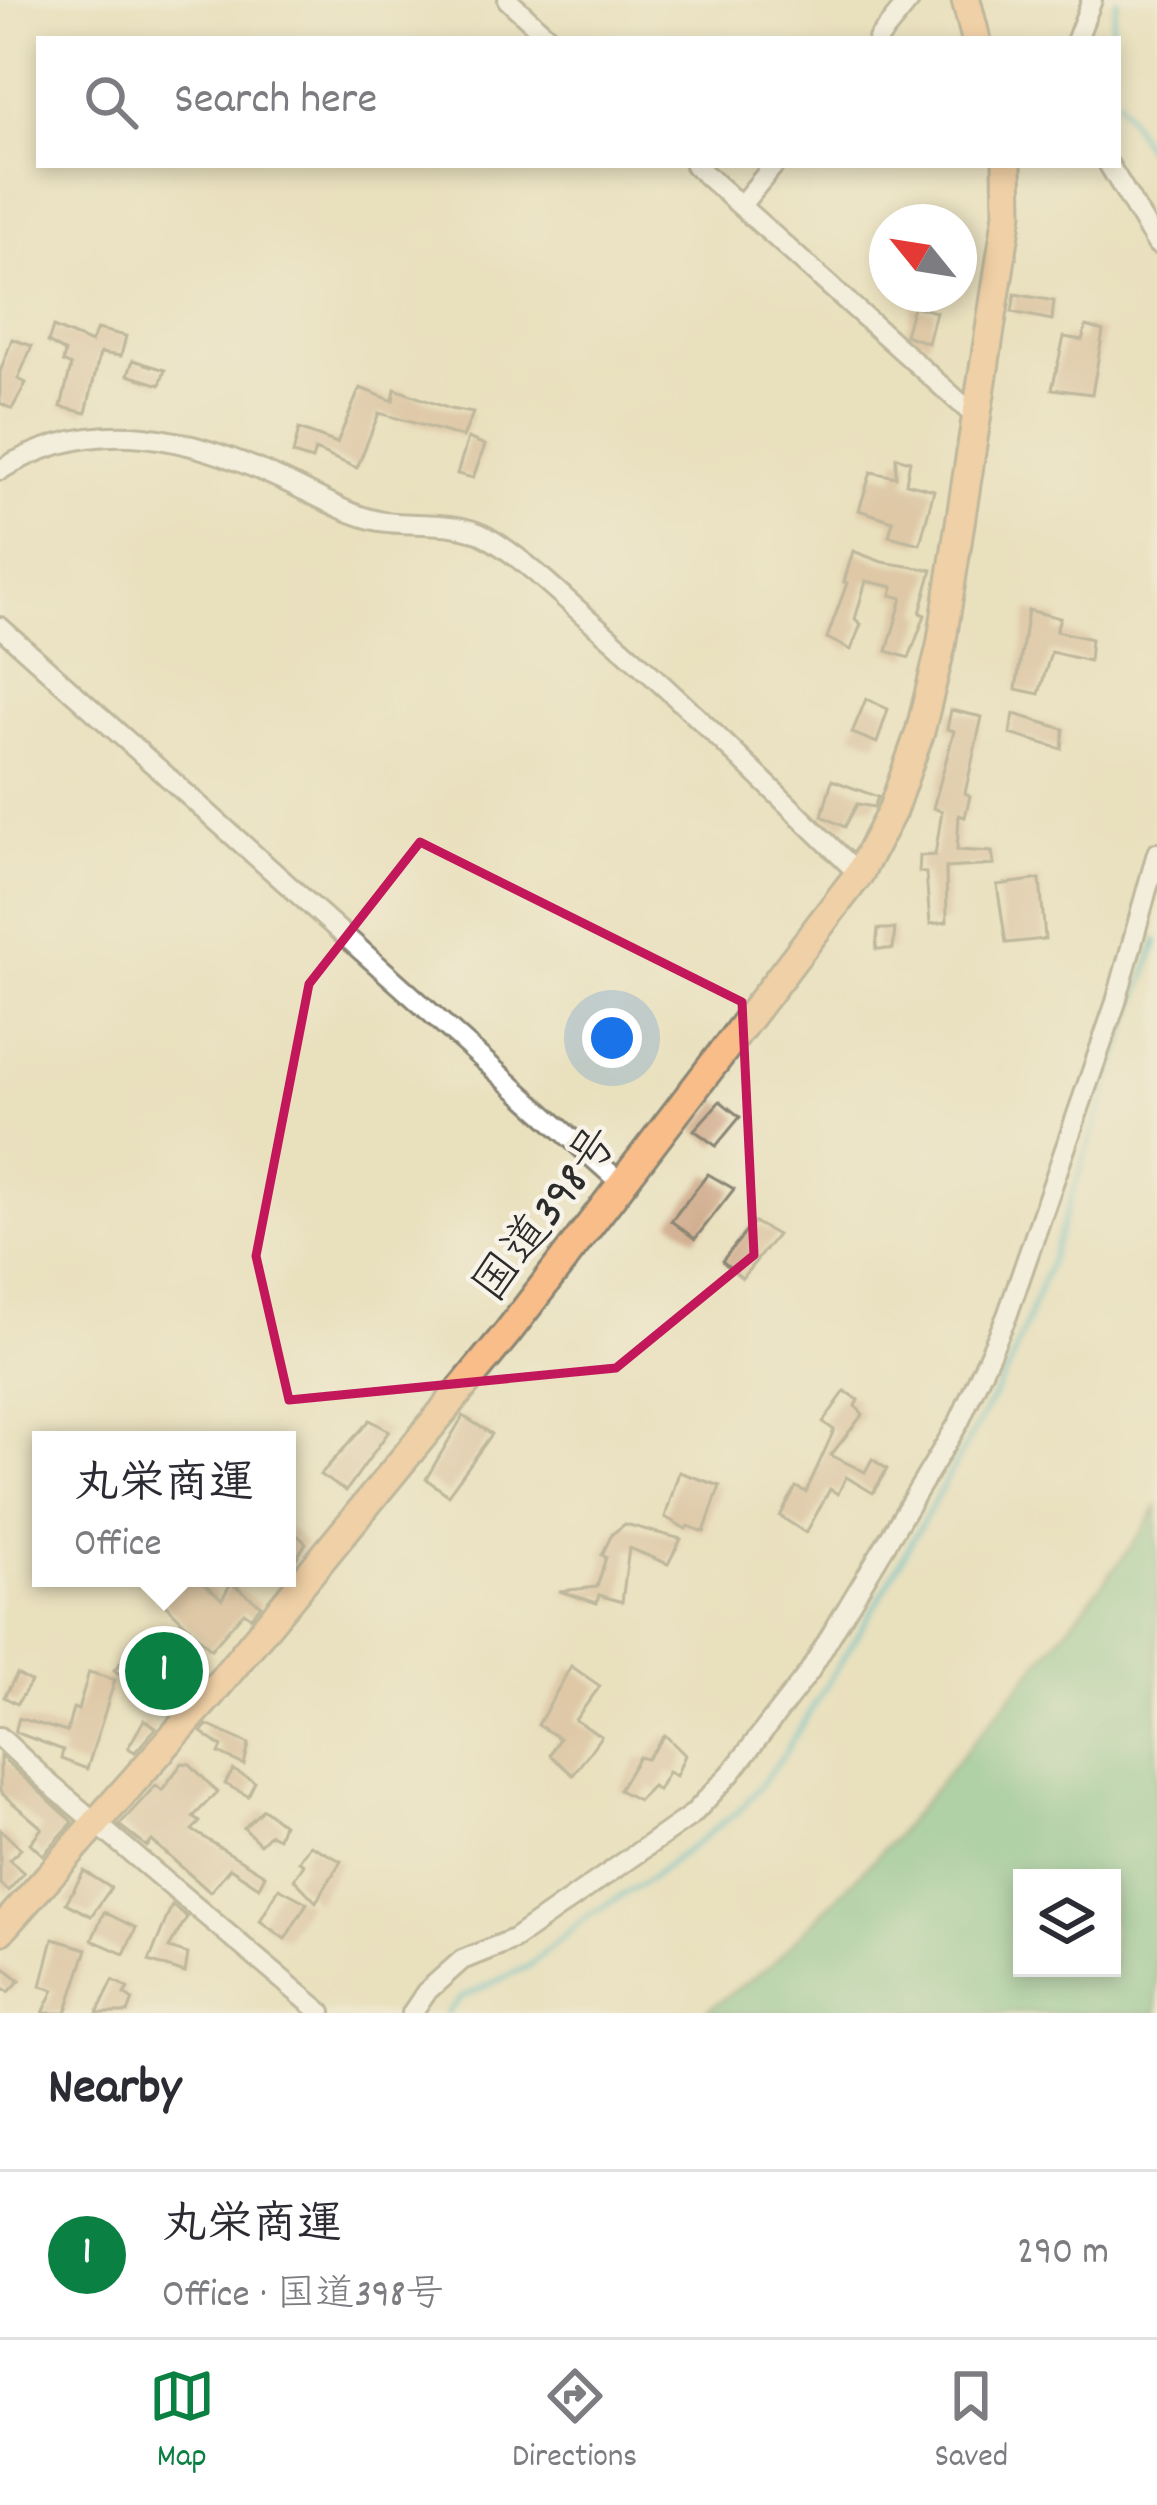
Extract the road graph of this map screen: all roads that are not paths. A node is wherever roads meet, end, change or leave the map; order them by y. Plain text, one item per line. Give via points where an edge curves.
1 (508, 0) edge
2 (910, 0) edge
3 (966, 0) edge
4 (1092, 0) edge
5 (547, 36) edge
6 (880, 36) edge
7 (975, 36) edge
8 (1078, 36) edge
9 (698, 168) edge
10 (772, 168) edge
11 (1007, 168) edge
12 (1111, 168) edge
13 (741, 205) junction
14 (1157, 244) edge
15 (976, 417) junction
16 (0, 470) edge
17 (0, 627) edge
18 (1157, 853) edge
19 (859, 874) junction
20 (622, 1184) junction
21 (0, 1737) edge
22 (96, 1821) junction
23 (0, 1931) edge
24 (322, 2013) edge
25 (412, 2013) edge

1 - 5 street
2 - 6 street
3 - 7 highway
4 - 8 street
9 - 13 street
10 - 13 street
11 - 15 highway, 国道398号 via 1008,213
12 - 14 street
13 - 15 street
15 - 19 highway, 国道398号 via 920,733
16 - 19 street via 59,443 176,439 341,509 482,534 652,674
17 - 20 street
18 - 25 street via 1116,1001 1006,1316 959,1422 809,1672 693,1814 514,1939 462,1960
19 - 20 highway, 国道398号
20 - 22 highway, 国道398号 via 210,1695
21 - 22 street
22 - 23 highway, 国道398号
22 - 24 street

